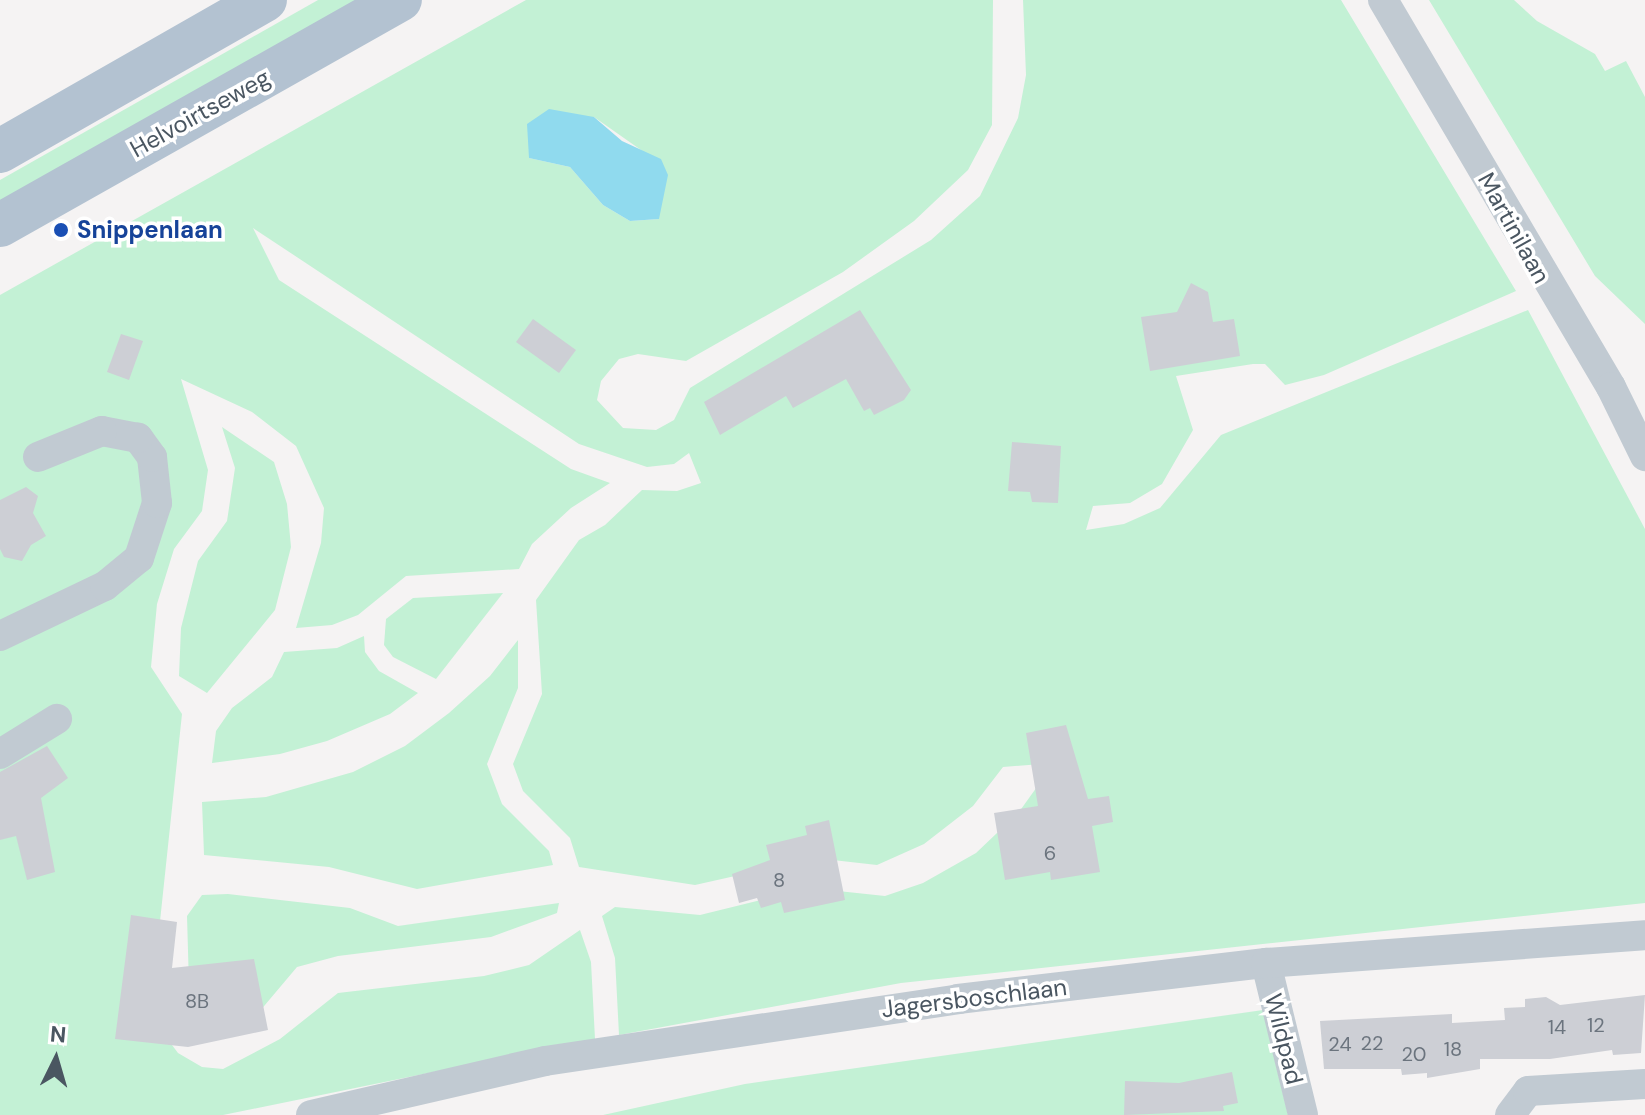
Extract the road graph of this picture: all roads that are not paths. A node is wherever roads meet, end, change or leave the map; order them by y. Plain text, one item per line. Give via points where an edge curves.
1 (265, 0) edge
2 (400, 0) edge
3 (1383, 0) edge
4 (0, 151) edge
5 (0, 225) edge
6 (1645, 456) edge
7 (38, 457) dead end
8 (0, 636) edge
9 (57, 719) dead end
10 (0, 754) edge
11 (1645, 935) edge
12 (1266, 963) junction
13 (1645, 1084) edge
14 (311, 1115) edge
15 (1303, 1115) edge
16 (1510, 1115) edge

1 - 4 main road
2 - 5 main road, Helvoirtseweg
3 - 6 street, Martinilaan via 1611,387
7 - 8 street via 102,431 138,438 152,457 157,503 139,558 105,586
9 - 10 street
11 - 12 street, Jagersboschlaan
12 - 14 street, Jagersboschlaan via 958,999 616,1049 415,1088
12 - 15 street, Wildpad
13 - 16 street via 1528,1091

